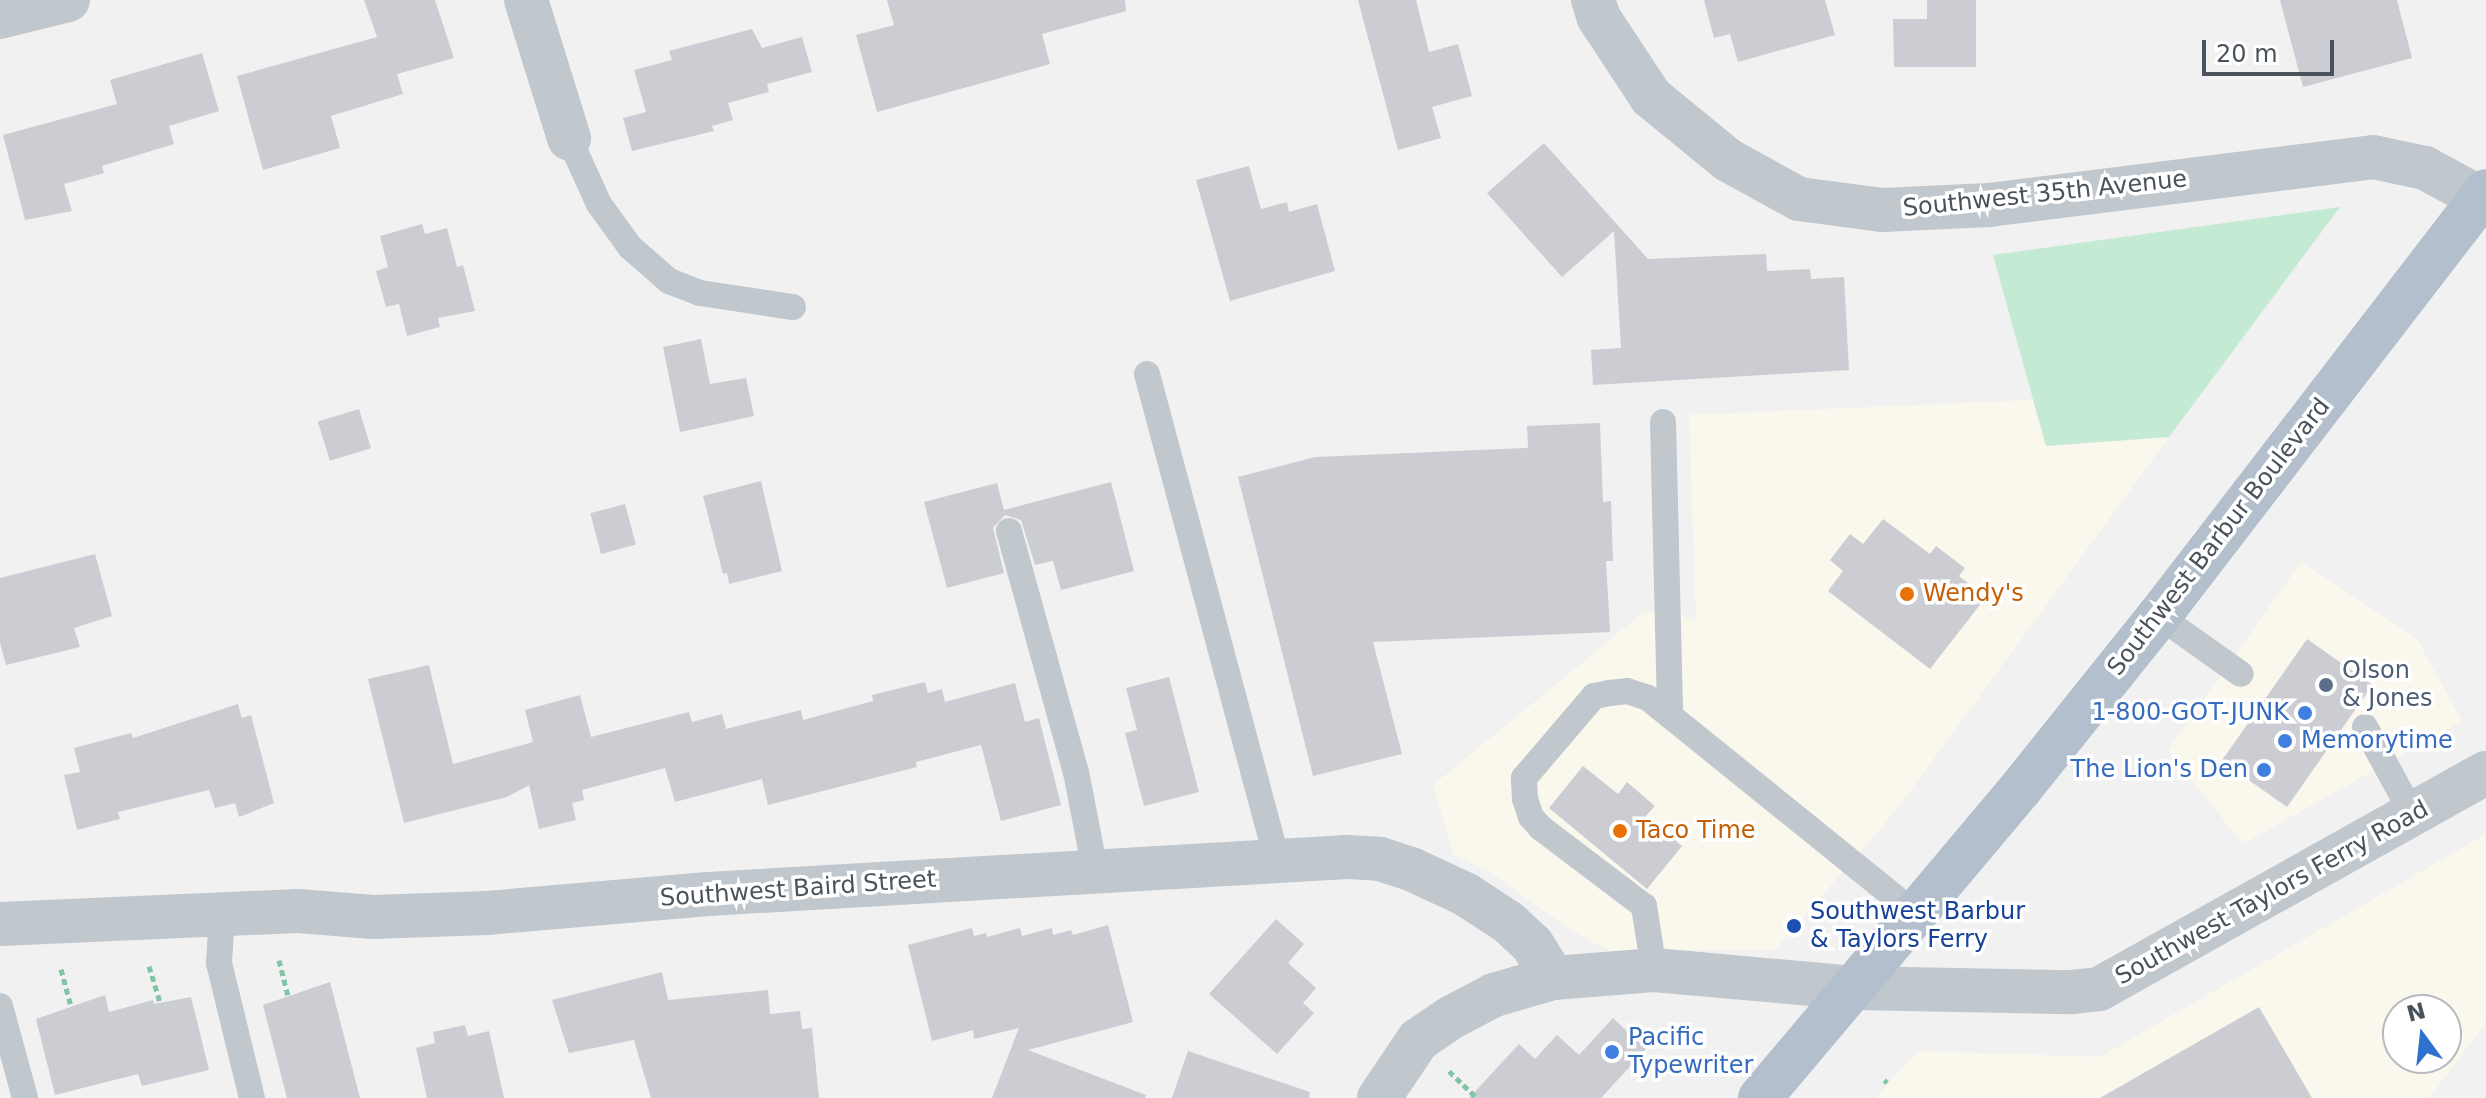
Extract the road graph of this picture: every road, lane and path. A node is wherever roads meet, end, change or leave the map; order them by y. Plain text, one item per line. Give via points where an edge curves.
1 (68, 0) edge
2 (526, 0) edge
3 (1593, 0) edge
4 (0, 17) edge
5 (569, 138) joint
6 (2483, 195) edge
7 (793, 307) dead end
8 (1147, 374) dead end
9 (1663, 422) dead end
10 (1009, 531) dead end
11 (2159, 616) junction
12 (2241, 674) dead end
13 (1670, 716) junction
14 (2365, 727) dead end
15 (2486, 773) edge
16 (2413, 815) junction
17 (1277, 860) junction
18 (1095, 870) junction
19 (222, 914) junction
20 (1916, 914) junction
21 (0, 924) edge
22 (279, 960) dead end
23 (149, 966) dead end
24 (61, 969) dead end
25 (1654, 970) junction
26 (1553, 978) junction
27 (1854, 988) junction
28 (288, 995) dead end
29 (160, 1003) dead end
30 (0, 1006) edge
31 (71, 1007) dead end
32 (25, 1098) edge
33 (252, 1098) edge
34 (1379, 1098) edge
35 (1760, 1098) edge

1 - 4 street
2 - 5 street
3 - 6 street, Southwest 35th Avenue via 1599,18 1651,97 1728,160 1799,199 1883,210 1989,205 2373,157 2425,168
5 - 7 lane via 599,204 630,247 669,281 700,293
6 - 11 main road, Southwest Barbur Boulevard
8 - 17 lane
9 - 13 lane
10 - 18 lane via 1076,772
11 - 12 lane
11 - 20 main road, Southwest Barbur Boulevard
13 - 20 lane
13 - 25 lane via 1648,698 1627,691 1594,696 1524,778 1531,817 1644,906
14 - 16 lane
15 - 16 street, Southwest Taylors Ferry Road
16 - 27 street, Southwest Taylors Ferry Road via 2099,989
17 - 18 street, Southwest Baird Street
17 - 26 street, Southwest Baird Street via 1380,859 1411,869 1508,922 1532,944
18 - 19 street, Southwest Baird Street via 487,913
19 - 21 street, Southwest Baird Street
19 - 33 lane via 219,963
20 - 27 main road, Southwest Barbur Boulevard
22 - 28 path
23 - 29 path
24 - 31 path
25 - 26 street, Southwest Taylors Ferry Road
25 - 27 street, Southwest Taylors Ferry Road
26 - 34 street, Southwest Taylors Ferry Road via 1494,995 1418,1040
27 - 35 main road, Southwest Barbur Boulevard
30 - 32 lane

